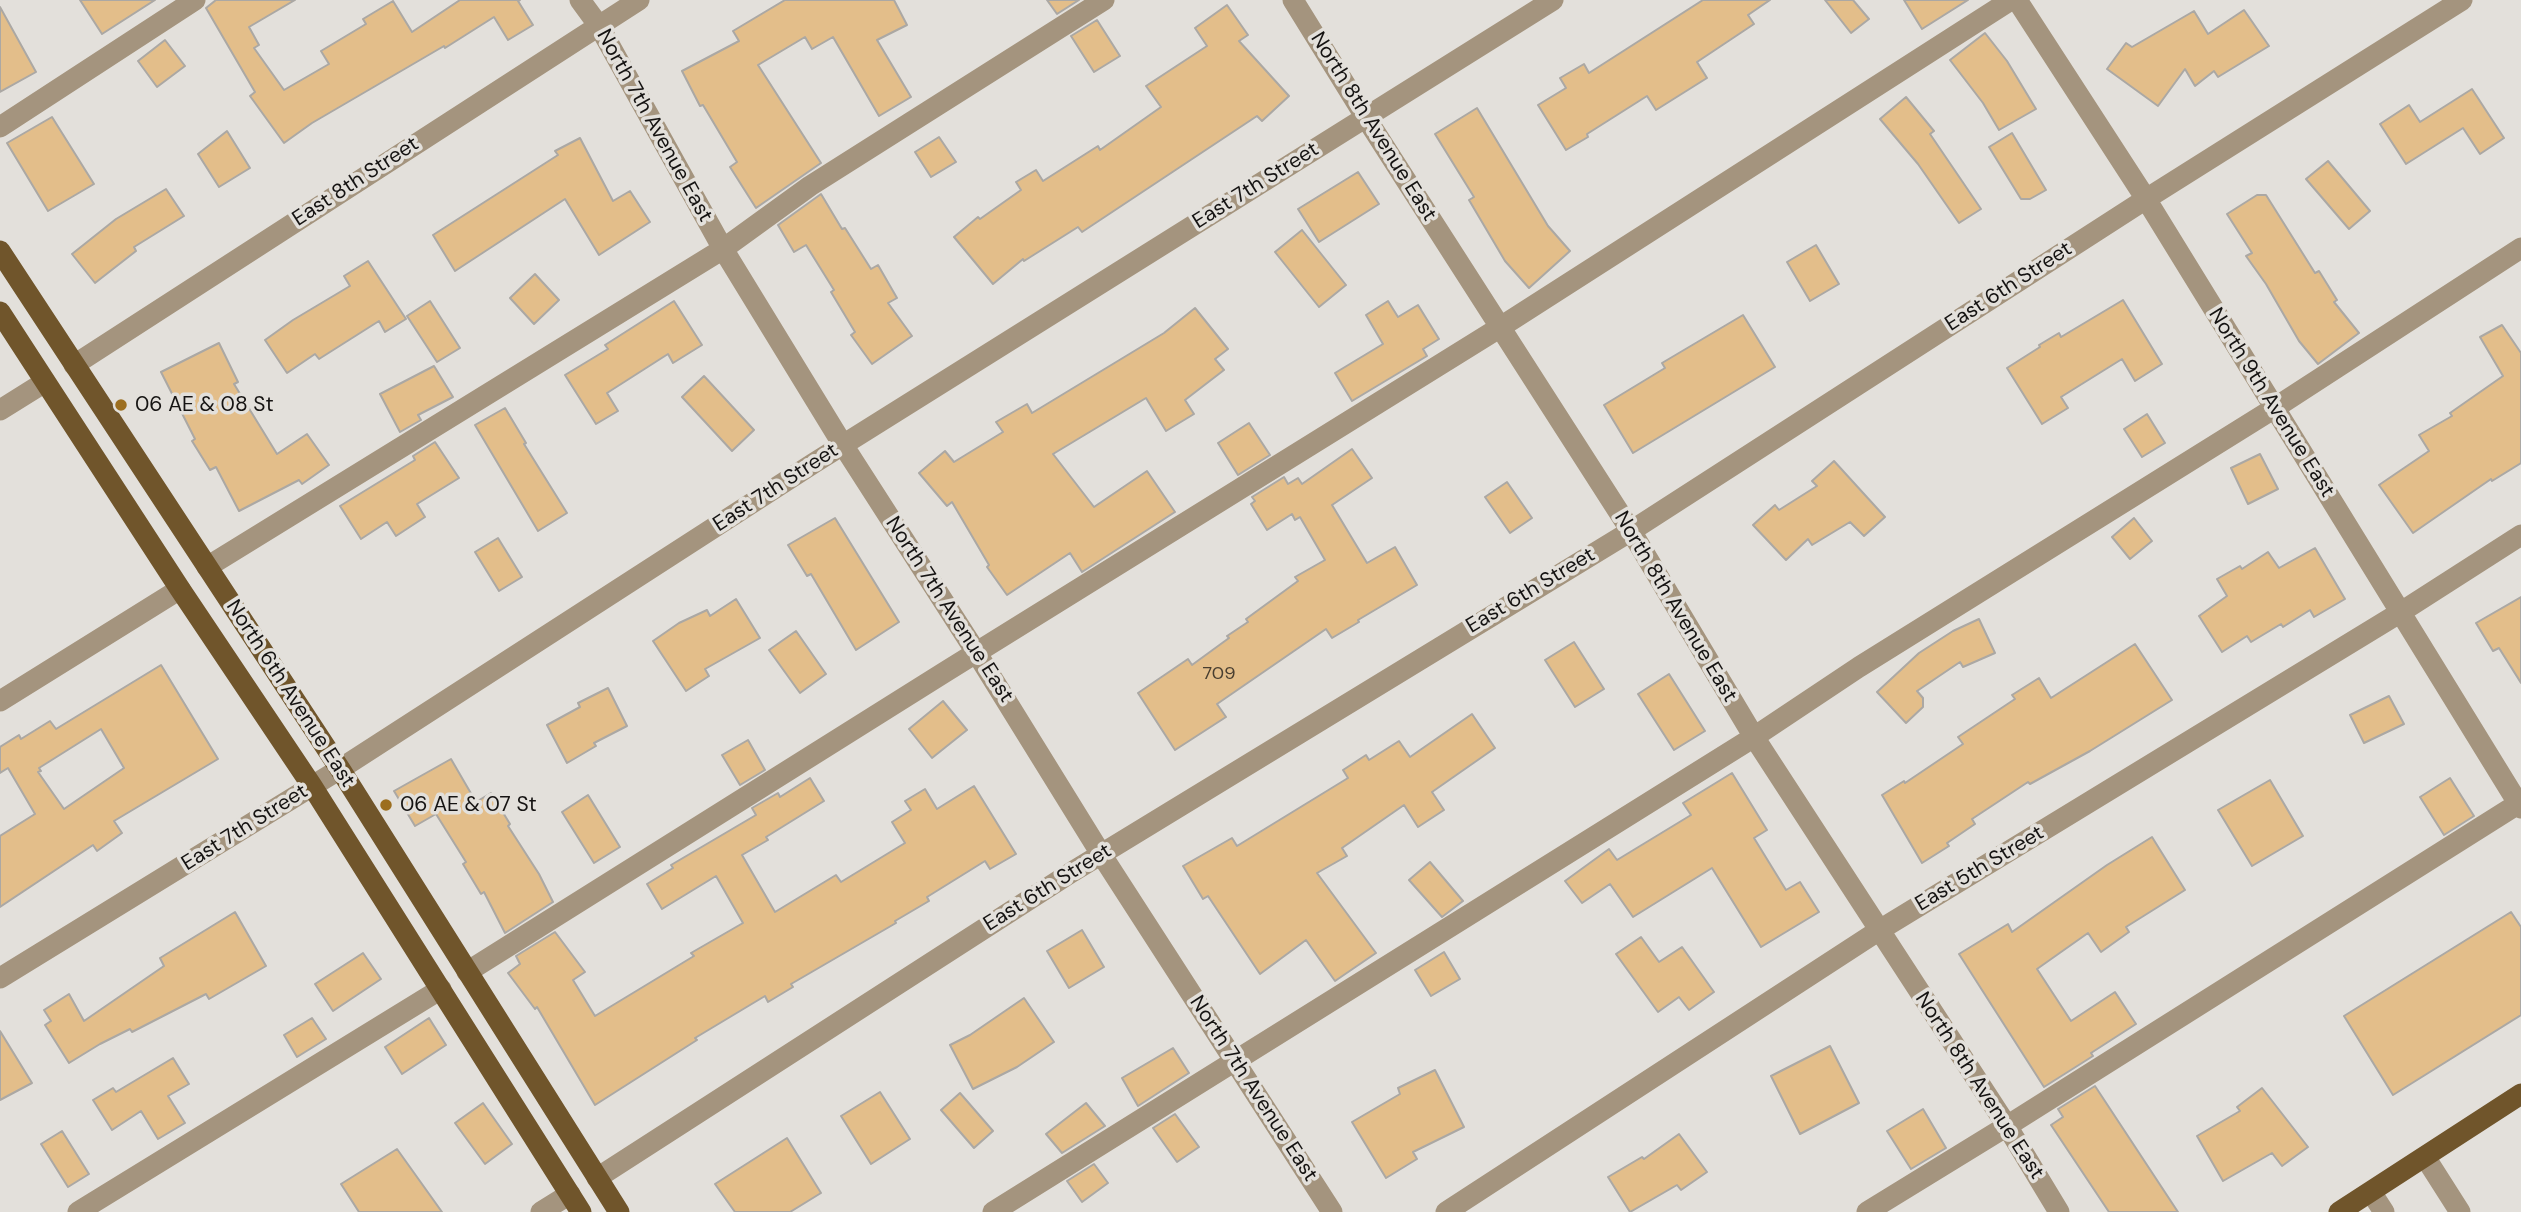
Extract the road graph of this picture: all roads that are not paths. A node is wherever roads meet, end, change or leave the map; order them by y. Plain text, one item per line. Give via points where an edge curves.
1 (195, 0) edge
2 (580, 0) edge
3 (639, 0) edge
4 (1104, 0) edge
5 (1293, 0) edge
6 (1553, 0) edge
7 (2011, 0) edge
8 (2017, 0) edge
9 (2462, 0) edge
10 (598, 26) junction
11 (1366, 118) junction
12 (0, 127) edge
13 (2146, 199) junction
14 (2521, 248) edge
15 (723, 249) junction
16 (0, 251) edge
17 (0, 312) edge
18 (1499, 328) junction
19 (74, 365) junction
20 (45, 382) junction
21 (2273, 409) junction
22 (0, 410) edge
23 (843, 445) junction
24 (1631, 531) junction
25 (2521, 535) edge
26 (207, 567) junction
27 (180, 589) junction
28 (2401, 612) junction
29 (976, 652) junction
30 (0, 701) edge
31 (1754, 737) junction
32 (340, 769) junction
33 (312, 786) junction
34 (2520, 804) edge
35 (1101, 854) junction
36 (1878, 931) junction
37 (467, 972) junction
38 (0, 978) edge
39 (440, 989) junction
40 (1236, 1061) junction
41 (2521, 1094) edge
42 (2007, 1126) junction
43 (2425, 1157) junction
44 (597, 1178) junction
45 (2371, 1192) junction
46 (569, 1194) junction
47 (78, 1212) edge
48 (541, 1212) edge
49 (581, 1212) edge
50 (620, 1212) edge
51 (993, 1212) edge
52 (1332, 1212) edge
53 (1446, 1212) edge
54 (1867, 1212) edge
55 (2059, 1212) edge
56 (2339, 1212) edge
57 (2384, 1212) edge
58 (2460, 1212) edge

1 - 12 street
2 - 10 street, North 7th Avenue East
3 - 10 street, East 8th Street
4 - 15 street via 810,186
5 - 11 street, North 8th Avenue East
6 - 11 street, East 7th Street
7 - 18 street
8 - 13 street, North 9th Avenue East
9 - 13 street, East 6th Street
10 - 15 street, North 7th Avenue East
10 - 19 street, East 8th Street
11 - 18 street, North 8th Avenue East
11 - 23 street, East 7th Street
13 - 21 street, North 9th Avenue East
13 - 24 street, East 6th Street
14 - 21 street
15 - 23 street, North 7th Avenue East
15 - 26 street
16 - 19 main road, North 6th Avenue East
17 - 20 main road, North 6th Avenue East
18 - 24 street, North 8th Avenue East
18 - 29 street
19 - 26 main road, North 6th Avenue East
20 - 22 street
20 - 27 main road, North 6th Avenue East
21 - 28 street, North 9th Avenue East
21 - 31 street
23 - 29 street, North 7th Avenue East
23 - 32 street, East 7th Street
24 - 31 street, North 8th Avenue East
24 - 35 street, East 6th Street
25 - 28 street, East 5th Street
26 - 32 main road, North 6th Avenue East
27 - 30 street
27 - 33 main road, North 6th Avenue East
28 - 34 street, North 9th Avenue East
28 - 36 street, East 5th Street
29 - 35 street, North 7th Avenue East
29 - 37 street
31 - 36 street, North 8th Avenue East
31 - 40 street
32 - 33 street, East 7th Street
32 - 37 main road, North 6th Avenue East
33 - 38 street, East 7th Street
33 - 39 main road, North 6th Avenue East
34 - 42 street
35 - 40 street, North 7th Avenue East
35 - 44 street, East 6th Street
36 - 42 street, North 8th Avenue East
36 - 53 street, East 5th Street
37 - 44 main road, North 6th Avenue East
39 - 46 main road, North 6th Avenue East
39 - 47 street
40 - 51 street
40 - 52 street, North 7th Avenue East
41 - 43 main road
42 - 54 street
42 - 55 street, North 8th Avenue East
43 - 45 main road
43 - 58 street
44 - 50 main road, North 6th Avenue East
45 - 56 main road
45 - 57 street
46 - 48 street
46 - 49 main road, North 6th Avenue East

